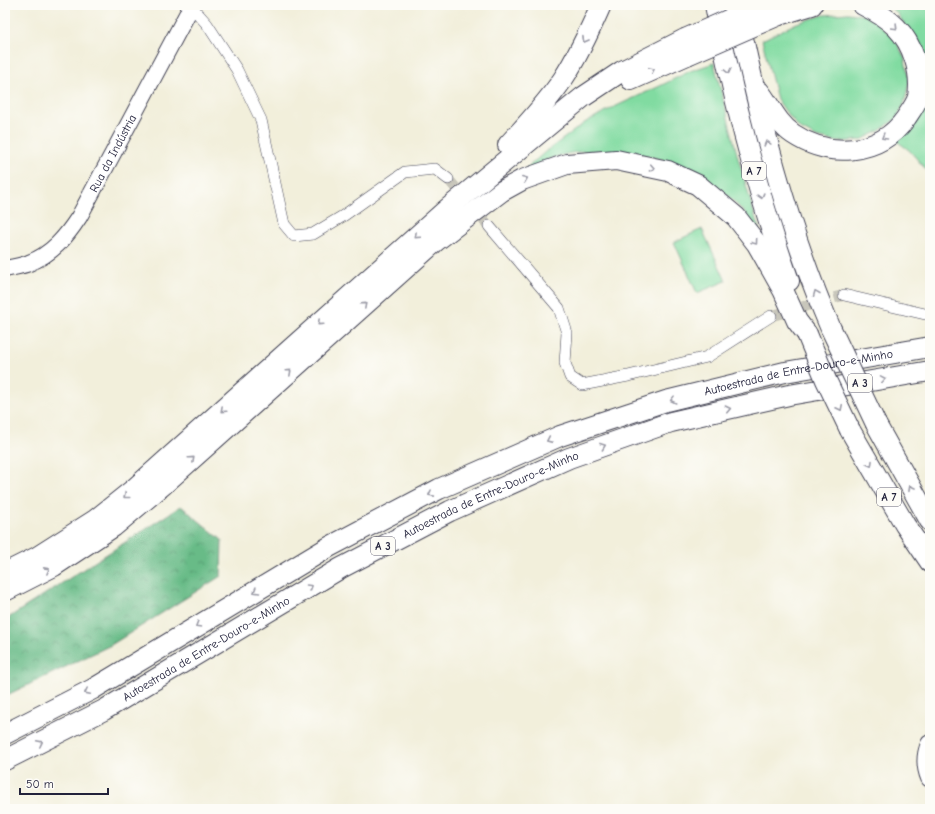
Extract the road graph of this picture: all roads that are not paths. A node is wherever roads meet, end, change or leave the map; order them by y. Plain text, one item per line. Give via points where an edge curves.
1 (190, 5) edge
2 (601, 5) edge
3 (715, 5) edge
4 (736, 5) edge
5 (762, 5) edge
6 (800, 5) edge
7 (812, 5) edge
8 (864, 5) edge
9 (779, 15) junction
10 (686, 47) junction
11 (751, 79) junction
12 (448, 179) tunnel mouth
13 (446, 210) junction
14 (488, 226) tunnel mouth
15 (436, 241) junction
16 (5, 269) edge
17 (844, 295) tunnel mouth
18 (930, 314) edge
19 (771, 316) tunnel mouth
20 (807, 334) junction
21 (930, 347) edge
22 (930, 371) edge
23 (930, 521) edge
24 (930, 562) edge
25 (7, 586) edge
26 (5, 734) edge
27 (930, 744) edge
28 (5, 760) edge
29 (930, 778) edge

1 - 12 street via 207,24 237,70 261,120 284,224 294,236 313,234 405,172 435,169
1 - 16 street, Rua da Indústria via 68,234 53,250 30,263
2 -> 13 highway via 563,79 533,118
3 -> 20 highway, A 7 via 726,63 750,159
4 - 11 highway, A 7
5 - 10 highway, bridge
6 - 9 highway
7 - 9 highway
8 -> 11 highway via 881,14 897,28 916,61 918,98 900,126 886,137 869,146 849,150 830,150 810,144 791,133 775,116
9 - 10 highway, bridge
10 - 13 highway via 622,71 583,97
15 -> 10 highway via 466,208 590,105
23 -> 11 highway, A 7, bridge via 876,424 831,329 786,209
13 -> 25 highway via 135,488 89,524 37,557
14 - 19 street via 559,308 567,333 565,363 570,377 582,385 707,357
15 -> 20 highway via 502,191 522,180 567,164 616,160 668,171 698,185 736,217 757,244 797,321
25 -> 15 highway via 54,566 113,527
17 - 18 street
20 -> 24 highway, A 7, bridge via 850,430 905,525
21 -> 26 highway, Autoestrada de Entre-Douro-e-Minho / A 3 via 784,372 666,401 560,436 439,489 329,547 93,689
28 -> 22 highway, Autoestrada de Entre-Douro-e-Minho / A 3 via 104,710 341,568 450,511 569,458 671,422 789,395
27 - 29 main road via 926,763

